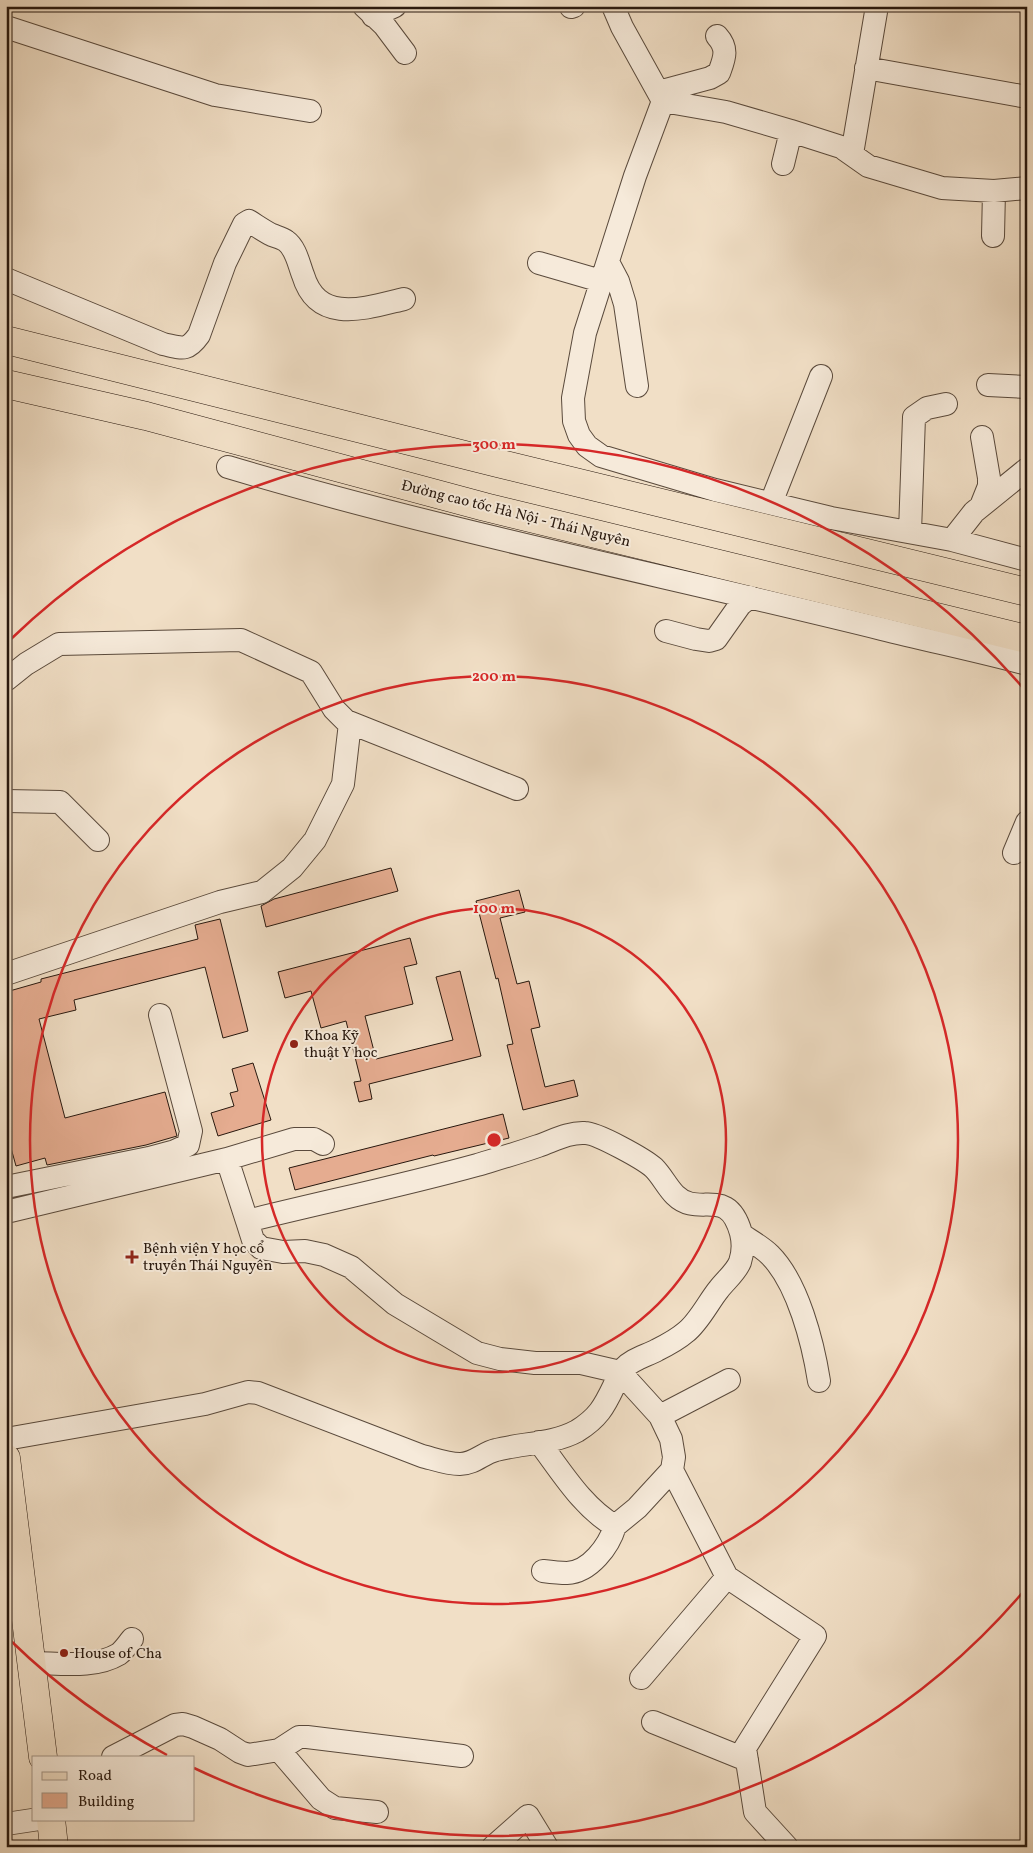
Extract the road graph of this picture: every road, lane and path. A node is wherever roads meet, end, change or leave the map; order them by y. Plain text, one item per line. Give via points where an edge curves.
1 (395, 6) edge
2 (612, 6) edge
3 (877, 6) edge
4 (368, 11) edge
5 (6, 27) edge
6 (717, 36) dead end
7 (405, 53) dead end
8 (866, 68) junction
9 (660, 97) junction
10 (1027, 97) edge
11 (310, 111) dead end
12 (791, 130) junction
13 (852, 154) junction
14 (783, 164) dead end
15 (1027, 188) edge
16 (994, 191) junction
17 (993, 236) dead end
18 (539, 263) dead end
19 (605, 272) junction
20 (6, 279) edge
21 (404, 298) dead end
22 (6, 340) edge
23 (821, 376) dead end
24 (6, 384) edge
25 (988, 385) dead end
26 (637, 386) dead end
27 (1027, 388) edge
28 (946, 404) dead end
29 (982, 437) dead end
30 (228, 467) dead end
31 (1027, 469) edge
32 (771, 503) junction
33 (981, 506) junction
34 (910, 532) junction
35 (952, 540) junction
36 (1027, 560) edge
37 (1027, 592) edge
38 (750, 597) junction
39 (666, 631) dead end
40 (1027, 639) edge
41 (1027, 664) edge
42 (6, 680) edge
43 (350, 723) junction
44 (517, 789) dead end
45 (6, 801) edge
46 (1027, 822) edge
47 (98, 840) dead end
48 (1014, 853) dead end
49 (6, 974) edge
50 (160, 1015) dead end
51 (323, 1144) dead end
52 (227, 1159) junction
53 (6, 1187) edge
54 (6, 1212) edge
55 (247, 1221) junction
56 (742, 1234) junction
57 (620, 1372) junction
58 (730, 1380) dead end
59 (819, 1381) dead end
60 (660, 1416) junction
61 (6, 1439) edge
62 (539, 1442) junction
63 (6, 1458) edge
64 (672, 1470) junction
65 (615, 1526) junction
66 (543, 1571) dead end
67 (726, 1577) junction
68 (132, 1639) dead end
69 (31, 1663) junction
70 (641, 1678) dead end
71 (652, 1722) dead end
72 (279, 1750) junction
73 (43, 1756) edge
74 (114, 1756) edge
75 (462, 1756) dead end
76 (747, 1760) junction
77 (377, 1812) dead end
78 (32, 1820) edge
79 (51, 1820) edge
80 (6, 1824) edge
81 (54, 1847) edge
82 (493, 1847) edge
83 (547, 1847) edge
84 (787, 1847) edge

1 - 4 street
2 - 9 street
3 - 8 street
4 - 7 street via 384,25
5 - 11 street via 215,95
6 - 9 street via 723,42 725,56 719,73
8 - 10 street
8 - 13 street
9 - 12 street
9 - 19 street
12 - 13 street
12 - 14 street
13 - 16 street via 868,166 942,188
15 - 16 street
16 - 17 street
18 - 19 street
19 - 26 street via 618,281 625,304
19 - 32 street via 585,332 573,398 574,421 579,435 601,456
20 - 21 street via 163,344 183,348 192,345 200,335 225,263 244,224 249,221 287,242 298,259 312,295 323,305 343,310
22 - 37 main road
23 - 32 street
24 - 40 main road, Đường cao tốc Hà Nội - Thái Nguyên via 146,416 485,507
25 - 27 street
28 - 34 street via 927,408 914,417
29 - 33 street via 989,486
30 - 38 street via 408,517
31 - 33 street
32 - 34 street
33 - 35 street
34 - 35 street
35 - 36 street
38 - 39 street via 740,605 716,639 702,640
38 - 41 street
42 - 43 street via 59,644 241,640 311,672 334,709
43 - 44 street
43 - 49 street via 343,784 315,840 292,868 262,892 220,902
45 - 47 street via 60,802
46 - 48 street
50 - 53 street via 191,1132 188,1145 149,1158
51 - 52 street via 314,1139 294,1139
52 - 54 street
52 - 55 street
55 - 56 street via 474,1166 570,1134 589,1132 642,1158 680,1199 729,1209
55 - 57 street via 252,1240 261,1248 324,1255 351,1267 395,1304 477,1353 527,1362 581,1363
56 - 57 street via 741,1260 688,1331 660,1349 630,1362
56 - 59 street via 770,1255 787,1279 803,1313
57 - 60 street
57 - 62 street via 602,1410 593,1420 575,1432
58 - 60 street
60 - 64 street via 671,1439
61 - 62 street via 205,1404 248,1392 422,1456 450,1463 472,1462 496,1450
62 - 65 street via 588,1504
63 - 69 main road
64 - 65 street
64 - 67 street
65 - 66 street via 612,1538 585,1566 568,1573
67 - 70 street
67 - 76 street via 815,1636 745,1748
68 - 69 street via 121,1653 109,1659 86,1664
69 - 73 main road
71 - 76 street
72 - 74 street via 248,1755 183,1724
72 - 75 street via 299,1737 307,1737
72 - 77 street via 321,1800 336,1808
76 - 84 street via 755,1812
78 - 80 street
79 - 81 main road
82 - 83 street via 528,1816

